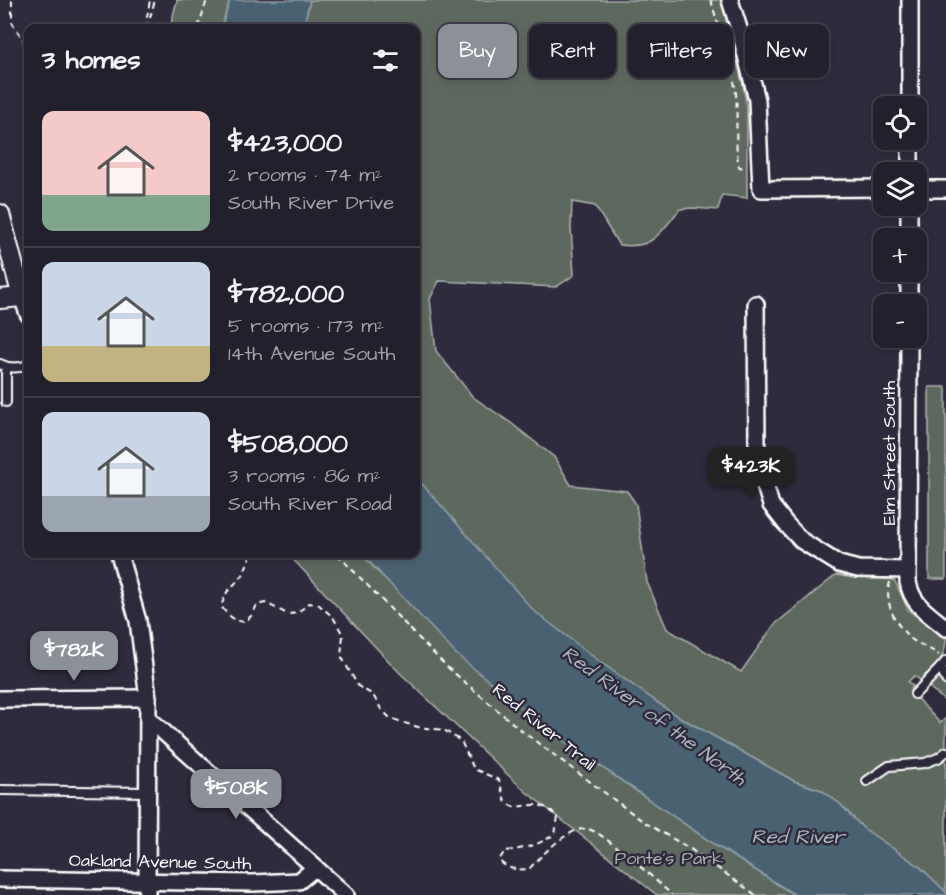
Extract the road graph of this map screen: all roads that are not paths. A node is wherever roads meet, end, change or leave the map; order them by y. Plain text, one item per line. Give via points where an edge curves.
1 (730, 0) edge
2 (910, 0) edge
3 (910, 96) edge
4 (873, 188) edge
5 (927, 189) edge
6 (946, 189) edge
7 (0, 214) edge
8 (0, 299) edge
9 (24, 299) edge
10 (756, 304) dead end
11 (24, 305) edge
12 (909, 348) edge
13 (3, 366) edge
14 (24, 366) edge
15 (6, 402) dead end
16 (119, 558) edge
17 (908, 570) junction
18 (946, 628) edge
19 (944, 663) edge
20 (946, 680) edge
21 (915, 694) dead end
22 (148, 698) junction
23 (0, 699) edge
24 (149, 719) junction
25 (946, 752) edge
26 (867, 781) dead end
27 (0, 790) edge
28 (147, 792) junction
29 (315, 868) junction
30 (0, 879) edge
31 (147, 888) edge
32 (346, 895) edge

1 - 4 street via 757,100 761,189
2 - 3 street
5 - 6 street
7 - 9 street
8 - 11 street
10 - 17 street via 757,445 771,505 802,541 839,564 858,569
12 - 17 street, Elm Street South
13 - 14 lane
13 - 15 lane
16 - 22 street via 138,621
17 - 18 street, Elm Street South via 910,594 917,605
19 - 20 lane
19 - 21 lane
22 - 23 street
22 - 24 street
24 - 28 street
24 - 29 street
25 - 26 lane via 925,763 889,766
27 - 28 lane
28 - 31 street
29 - 31 street, Oakland Avenue South via 299,881
29 - 32 street
30 - 31 street, Oakland Avenue South

